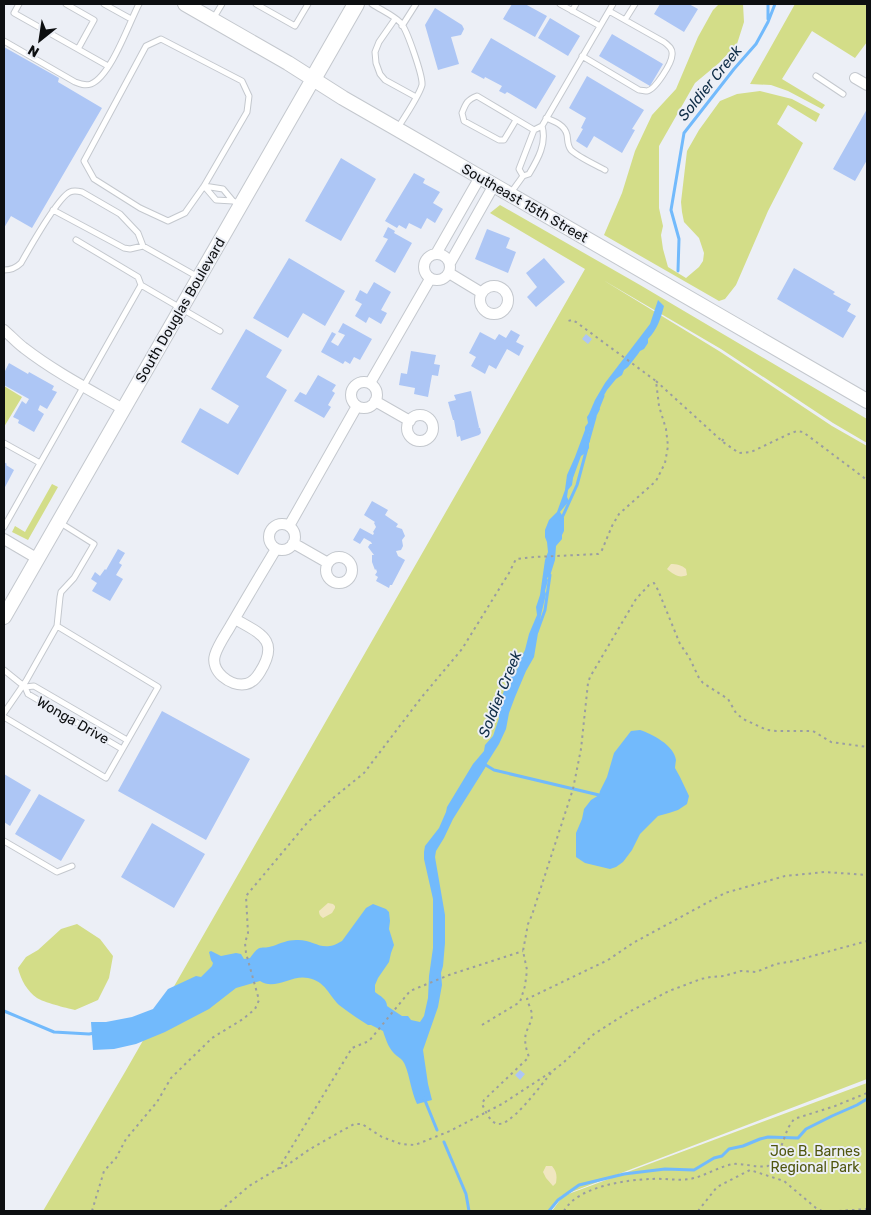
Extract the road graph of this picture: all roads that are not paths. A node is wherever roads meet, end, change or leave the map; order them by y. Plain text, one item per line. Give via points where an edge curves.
1 (19, 4) edge
2 (66, 4) edge
3 (104, 4) edge
4 (139, 4) edge
5 (185, 4) edge
6 (222, 4) edge
7 (256, 4) edge
8 (308, 4) edge
9 (356, 4) edge
10 (372, 4) edge
11 (416, 4) edge
12 (560, 4) edge
13 (576, 4) edge
14 (613, 4) edge
15 (635, 4) edge
16 (572, 11) junction
17 (609, 11) junction
18 (395, 18) junction
19 (131, 20) junction
20 (213, 20) junction
21 (626, 20) junction
22 (402, 26) junction
23 (600, 26) junction
24 (4, 41) edge
25 (78, 49) junction
26 (582, 56) junction
27 (108, 66) junction
28 (816, 76) dead end
29 (855, 78) dead end
30 (313, 79) junction
31 (867, 85) edge
32 (843, 94) dead end
33 (416, 97) junction
34 (546, 118) junction
35 (516, 120) junction
36 (542, 126) junction
37 (397, 129) junction
38 (534, 130) junction
39 (605, 170) dead end
40 (523, 176) junction
41 (480, 177) junction
42 (494, 185) junction
43 (204, 186) junction
44 (510, 194) junction
45 (237, 203) junction
46 (53, 210) junction
47 (459, 214) junction
48 (473, 222) junction
49 (76, 240) dead end
50 (143, 246) junction
51 (436, 254) junction
52 (449, 268) junction
53 (4, 270) edge
54 (198, 278) junction
55 (430, 279) junction
56 (141, 285) junction
57 (482, 293) dead end
58 (181, 308) junction
59 (4, 330) edge
60 (220, 331) dead end
61 (370, 383) junction
62 (83, 386) junction
63 (375, 401) junction
64 (867, 401) edge
65 (357, 406) junction
66 (123, 409) junction
67 (410, 421) dead end
68 (4, 443) edge
69 (40, 463) junction
70 (59, 522) junction
71 (288, 526) junction
72 (4, 527) edge
73 (4, 539) edge
74 (294, 543) junction
75 (276, 549) junction
76 (38, 559) junction
77 (328, 563) dead end
78 (4, 617) edge
79 (234, 619) junction
80 (57, 626) junction
81 (4, 670) edge
82 (24, 686) junction
83 (4, 713) edge
84 (4, 717) edge
85 (127, 740) junction
86 (122, 749) junction
87 (4, 841) edge
88 (72, 866) dead end

1 - 25 lane via 14,13
2 - 25 lane via 94,20
3 - 19 lane
4 - 19 lane
5 - 20 main road, Southeast 15th Street
6 - 20 lane
7 - 8 lane via 295,26
9 - 30 main road, South Douglas Boulevard
10 - 18 lane
11 - 22 lane
12 - 16 lane
13 - 16 lane
14 - 17 lane
15 - 21 lane
16 - 23 lane
17 - 21 lane
17 - 23 lane
18 - 22 lane
18 - 33 lane via 379,42 375,52 376,63 386,80
19 - 27 lane
20 - 30 main road, Southeast 15th Street
21 - 26 lane via 671,48 670,61 653,89 639,90
22 - 33 lane via 422,80
23 - 26 lane
24 - 27 lane via 84,85 100,78
25 - 27 lane
26 - 34 lane
28 - 32 lane
29 - 31 street
30 - 37 main road, Southeast 15th Street
30 - 45 main road, South Douglas Boulevard
33 - 37 lane
34 - 36 lane
34 - 39 lane via 565,130 569,148
35 - 35 lane via 477,96 465,104 462,113 464,121 499,140 504,140
35 - 38 lane
36 - 38 lane
36 - 40 lane via 543,144 538,158 529,174
37 - 41 main road, Southeast 15th Street
38 - 40 lane via 519,169
40 - 44 lane
41 - 42 main road, Southeast 15th Street
41 - 47 street
42 - 44 main road, Southeast 15th Street
42 - 48 street
43 - 43 lane via 247,112 249,96 242,81 161,39 146,46 84,161 94,179 140,208 168,221 186,213
43 - 45 lane via 223,189
43 - 45 lane via 216,200
44 - 64 main road, Southeast 15th Street
45 - 54 main road, South Douglas Boulevard
46 - 50 lane via 124,248
46 - 50 lane via 67,193 82,192 120,214 138,233
46 - 53 lane via 21,263
47 - 48 street
47 - 51 street
48 - 52 street
49 - 56 lane via 138,277
50 - 54 lane
51 - 52 street via 445,256
51 - 55 street via 428,257 424,264 425,274
52 - 55 street via 444,278
52 - 57 street
54 - 58 main road, South Douglas Boulevard
55 - 61 street
56 - 58 lane
56 - 62 lane
58 - 60 lane
58 - 66 main road, South Douglas Boulevard
59 - 62 street via 24,348
61 - 63 street via 377,391
61 - 65 street via 361,382 352,389 351,398
62 - 66 street
62 - 69 lane
63 - 65 street via 369,407
63 - 67 street
65 - 71 street
66 - 70 main road, South Douglas Boulevard
68 - 69 lane
69 - 72 lane
70 - 76 main road, South Douglas Boulevard
70 - 80 lane via 94,544 62,592
71 - 74 street via 295,534
71 - 75 street via 278,524 272,528 270,542
73 - 76 street
74 - 75 street via 286,550
74 - 77 street
75 - 79 street
76 - 78 main road, South Douglas Boulevard
79 - 79 street via 214,662 220,675 232,682 247,684 258,676 269,649 262,636
80 - 82 lane
80 - 85 lane via 158,687
81 - 82 lane, Wonga Drive
82 - 83 lane
82 - 85 lane, Wonga Drive via 34,686
82 - 86 lane, Wonga Drive via 28,694
84 - 86 lane via 106,778
85 - 86 lane
87 - 88 lane via 57,872

